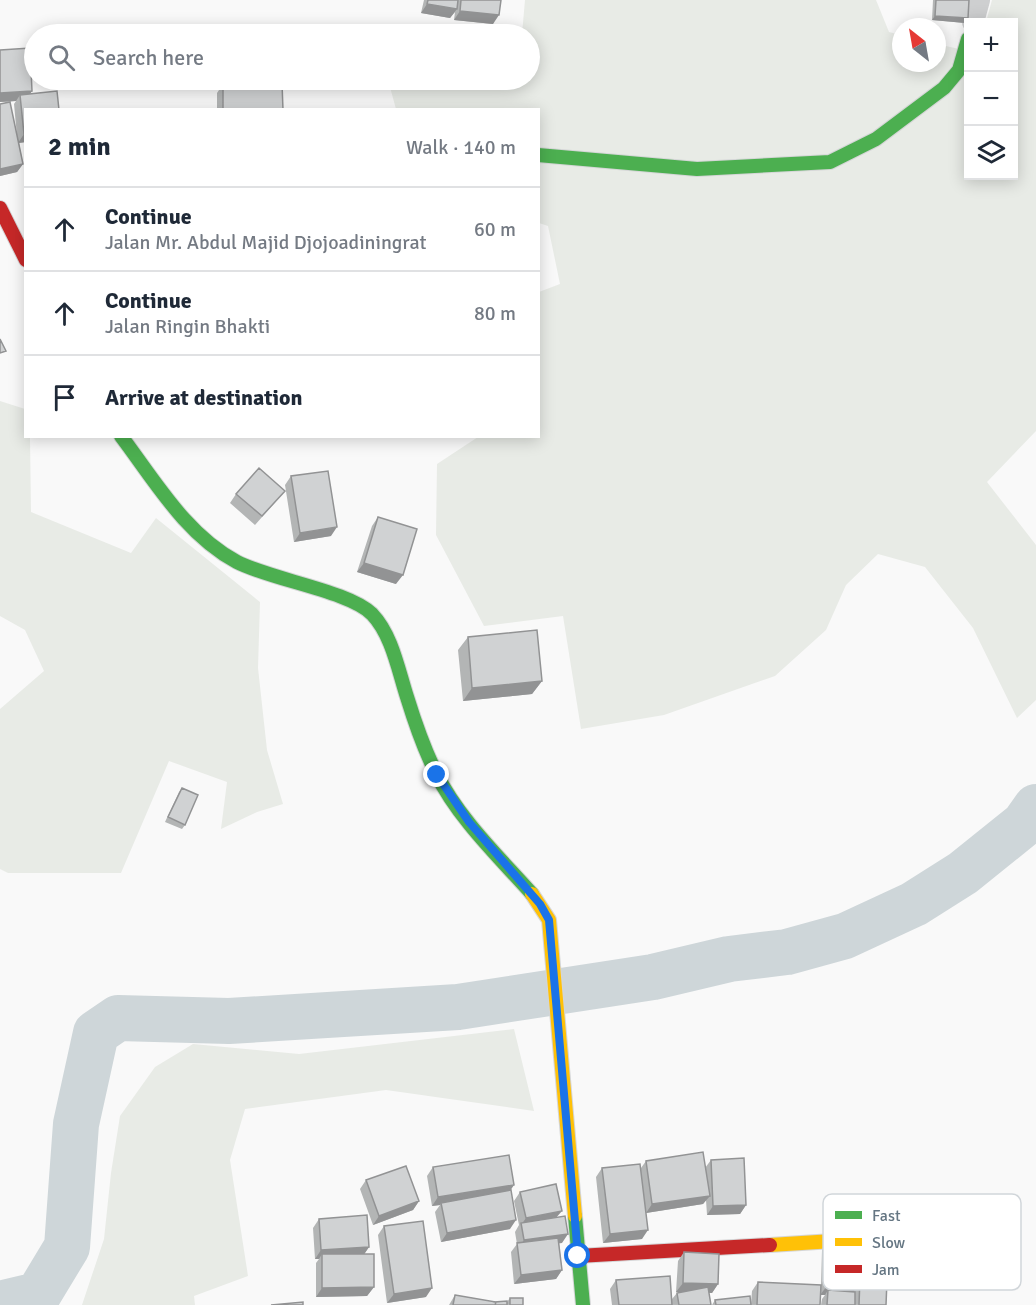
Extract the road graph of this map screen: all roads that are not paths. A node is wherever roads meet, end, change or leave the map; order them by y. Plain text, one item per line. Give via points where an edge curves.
1 (979, 0) edge
2 (974, 18) edge
3 (964, 52) edge
4 (540, 155) edge
5 (0, 208) edge
6 (24, 256) edge
7 (123, 438) edge
8 (823, 1242) edge
9 (578, 1256) junction
10 (583, 1305) edge

1 - 2 street
3 - 4 street via 954,78 900,122 845,159 697,169
5 - 6 street
7 - 9 street via 189,525 223,554 252,568 357,602 371,613 392,647 415,723 437,775 469,822 540,904 549,920
8 - 9 street
9 - 10 street

